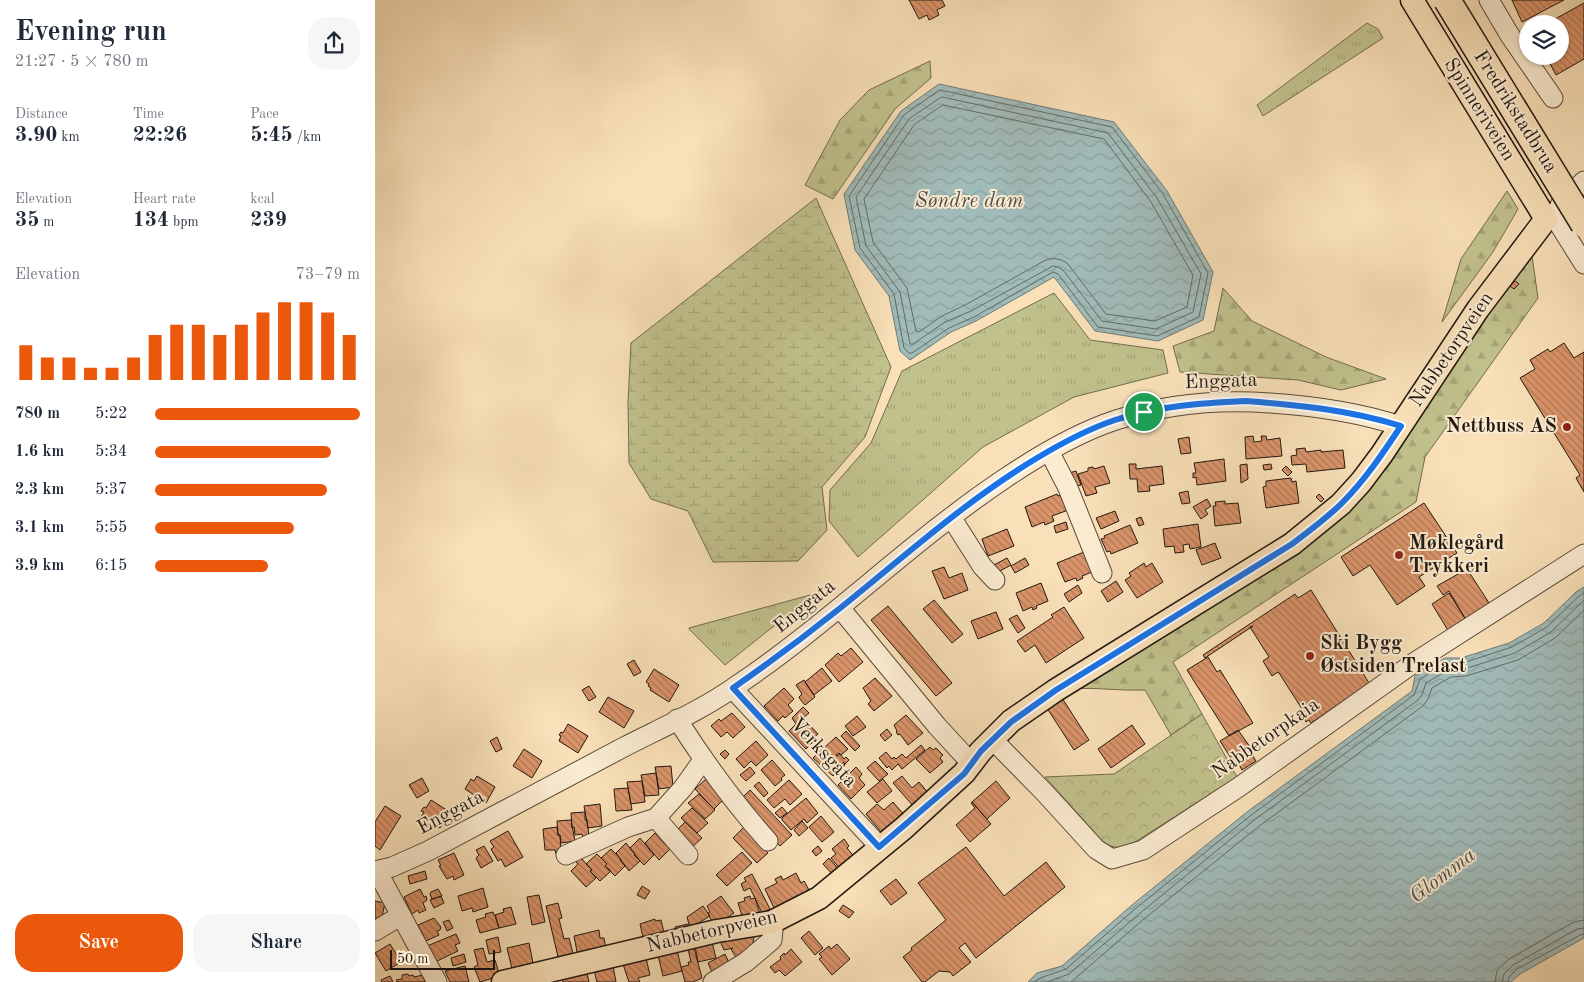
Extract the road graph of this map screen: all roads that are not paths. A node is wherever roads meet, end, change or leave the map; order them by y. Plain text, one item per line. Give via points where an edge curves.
1 (1412, 0) edge
2 (1447, 0) edge
3 (1489, 0) edge
4 (1553, 98) dead end
5 (1584, 181) edge
6 (1549, 216) junction
7 (1584, 224) edge
8 (1584, 264) edge
9 (1401, 426) junction
10 (1049, 451) junction
11 (951, 517) junction
12 (1584, 554) edge
13 (1101, 573) dead end
14 (995, 580) dead end
15 (840, 608) junction
16 (733, 688) junction
17 (677, 719) junction
18 (992, 739) junction
19 (703, 760) junction
20 (972, 764) junction
21 (656, 818) junction
22 (768, 841) dead end
23 (879, 847) junction
24 (688, 854) dead end
25 (566, 855) dead end
26 (376, 871) edge
27 (400, 916) junction
28 (772, 922) junction
29 (375, 931) edge
30 (437, 982) edge
31 (503, 982) edge
32 (713, 982) edge

1 - 6 main road, Spinneriveien
2 - 7 highway, Fredrikstadbrua, bridge
3 - 4 street
5 - 6 street, Nabbetorpveien
6 - 8 street
6 - 9 main road, Nabbetorpveien via 1478,310
9 - 10 street, Enggata via 1330,409 1246,401 1212,402 1115,420
9 - 18 main road, Nabbetorpveien via 1361,482 1341,504 1306,533 1056,690
10 - 11 street, Enggata
10 - 13 street via 1068,488
11 - 14 street via 982,566
11 - 15 street, Enggata
12 - 18 street, Nabbetorpkaia via 1415,662 1239,787 1143,850 1112,859 1096,849
15 - 16 street, Enggata
15 - 20 street
16 - 17 street, Enggata
16 - 23 street, Verksgata
17 - 19 street
17 - 26 street, Enggata via 428,851
18 - 20 main road, Nabbetorpveien
19 - 21 street
19 - 22 street via 743,814
20 - 23 main road, Nabbetorpveien
21 - 24 street
21 - 25 street
23 - 28 main road, Nabbetorpveien via 819,898
26 - 27 street
27 - 29 street
27 - 30 street
28 - 31 main road, Nabbetorpveien via 717,931
28 - 32 street via 772,940 746,962

